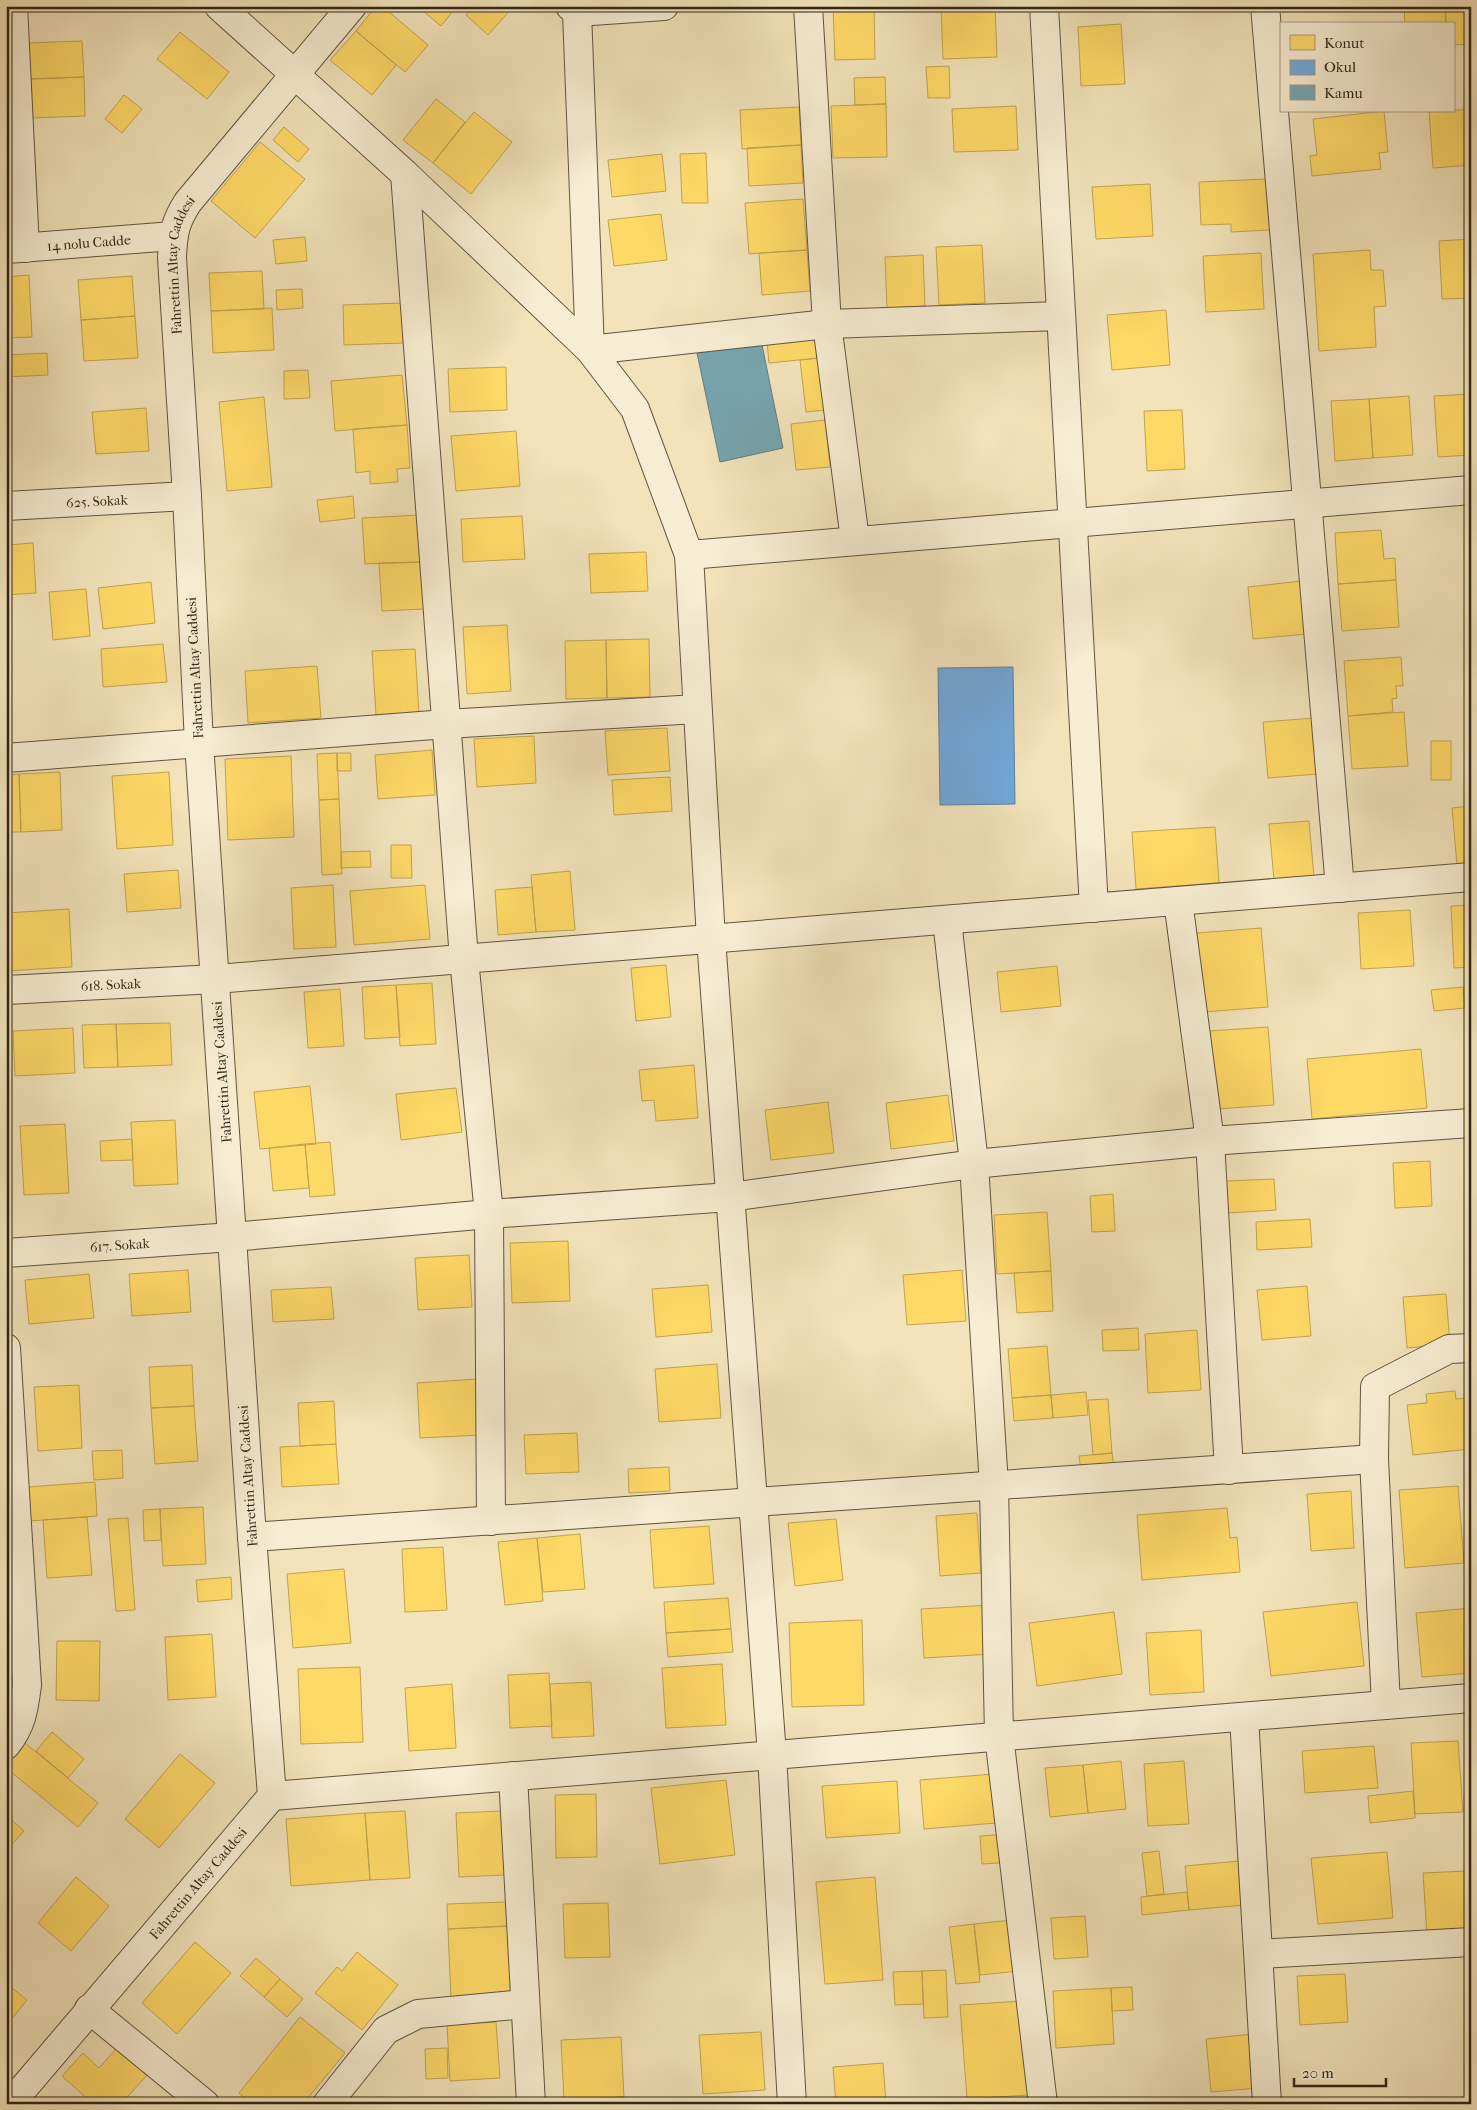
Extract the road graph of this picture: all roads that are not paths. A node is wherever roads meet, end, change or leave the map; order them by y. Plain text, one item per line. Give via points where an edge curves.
1 (6, 6) edge
2 (12, 6) edge
3 (219, 6) edge
4 (352, 6) edge
5 (664, 6) edge
6 (808, 6) edge
7 (1044, 6) edge
8 (1265, 6) edge
9 (574, 9) edge
10 (295, 74) junction
11 (405, 174) junction
12 (172, 236) junction
13 (15, 248) edge
14 (1061, 316) junction
15 (827, 324) junction
16 (590, 350) junction
17 (1471, 490) edge
18 (187, 496) junction
19 (1308, 503) junction
20 (6, 506) edge
21 (1073, 523) junction
22 (855, 540) junction
23 (689, 555) junction
24 (697, 709) junction
25 (446, 724) junction
26 (199, 743) junction
27 (6, 758) edge
28 (1471, 877) edge
29 (1340, 888) junction
30 (1178, 901) junction
31 (1094, 908) junction
32 (947, 920) junction
33 (711, 939) junction
34 (464, 959) junction
35 (216, 979) junction
36 (6, 990) edge
37 (1471, 1123) edge
38 (1210, 1141) junction
39 (974, 1164) junction
40 (730, 1197) junction
41 (489, 1214) junction
42 (232, 1237) junction
43 (6, 1253) edge
44 (6, 1348) edge
45 (1471, 1348) edge
46 (1374, 1459) junction
47 (1229, 1470) junction
48 (994, 1486) junction
49 (753, 1503) junction
50 (491, 1521) junction
51 (252, 1537) junction
52 (1471, 1698) edge
53 (1386, 1705) junction
54 (1244, 1717) junction
55 (999, 1736) junction
56 (6, 1745) edge
57 (772, 1755) junction
58 (513, 1776) junction
59 (272, 1796) junction
60 (1471, 1942) edge
61 (1259, 1954) junction
62 (525, 2004) junction
63 (89, 2009) junction
64 (10, 2104) edge
65 (205, 2104) edge
66 (328, 2104) edge
67 (531, 2104) edge
68 (792, 2104) edge
69 (1043, 2104) edge
70 (1268, 2104) edge

1 - 2 street
2 - 13 street
3 - 10 street
4 - 10 street, Fahrettin Altay Caddesi
5 - 9 street
6 - 15 street
7 - 14 street
8 - 19 street
9 - 16 street
10 - 11 street
10 - 12 street, Fahrettin Altay Caddesi via 188,202 177,219
11 - 16 street
11 - 25 street
12 - 13 street, 14 nolu Cadde
12 - 18 street, Fahrettin Altay Caddesi
14 - 15 street
14 - 21 street
15 - 16 street
15 - 22 street
16 - 23 street via 635,409
17 - 19 street
18 - 20 street, 625. Sokak
18 - 26 street, Fahrettin Altay Caddesi
19 - 21 street
19 - 29 street
21 - 22 street
21 - 31 street
22 - 23 street
23 - 24 street
24 - 25 street
24 - 33 street
25 - 26 street
25 - 34 street
26 - 27 street
26 - 35 street, Fahrettin Altay Caddesi
28 - 29 street, 618. Sokak
29 - 30 street, 618. Sokak
30 - 31 street, 618. Sokak
30 - 38 street
31 - 32 street, 618. Sokak
32 - 33 street, 618. Sokak
32 - 39 street
33 - 34 street, 618. Sokak
33 - 40 street
34 - 35 street, 618. Sokak
34 - 41 street
35 - 36 street, 618. Sokak
35 - 42 street, Fahrettin Altay Caddesi
37 - 38 street, 617. Sokak
38 - 39 street, 617. Sokak
38 - 47 street
39 - 40 street, 617. Sokak
39 - 48 street
40 - 41 street, 617. Sokak
40 - 49 street
41 - 42 street, 617. Sokak
41 - 50 street
42 - 43 street, 617. Sokak
42 - 51 street, Fahrettin Altay Caddesi
44 - 56 street via 26,1685 24,1715
45 - 46 street via 1449,1350 1375,1387
46 - 47 street
46 - 53 street
47 - 48 street
48 - 49 street
48 - 55 street
49 - 50 street
49 - 57 street
50 - 51 street
51 - 59 street, Fahrettin Altay Caddesi
52 - 53 street
53 - 54 street
54 - 55 street
54 - 61 street
55 - 57 street
55 - 69 street
57 - 58 street
57 - 68 street
58 - 59 street
58 - 62 street
59 - 63 street, Fahrettin Altay Caddesi
60 - 61 street
61 - 70 street
62 - 66 street via 418,2014 386,2030
62 - 67 street
63 - 64 street, Fahrettin Altay Caddesi
63 - 65 street

